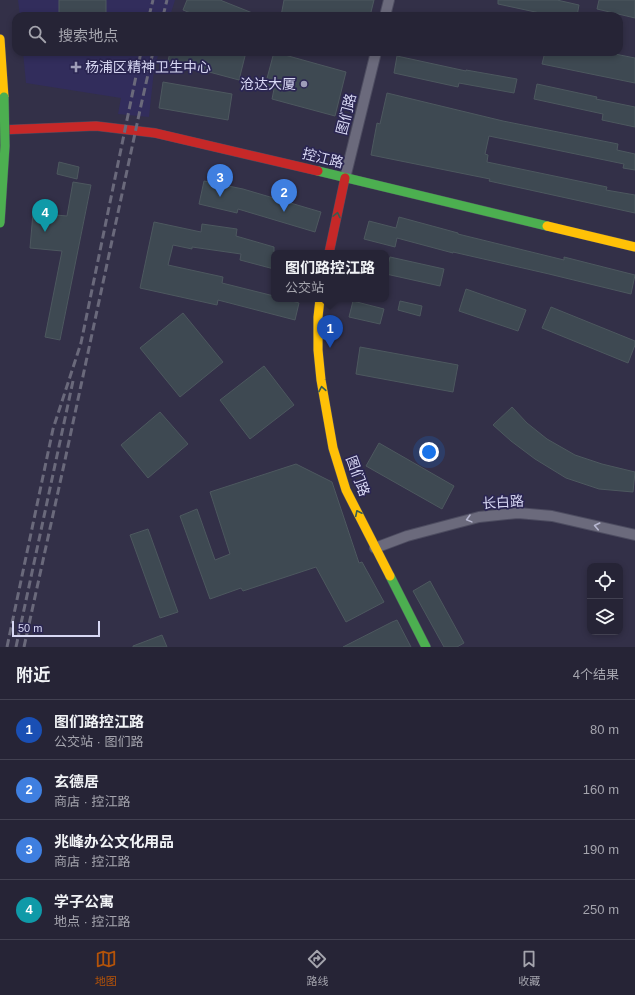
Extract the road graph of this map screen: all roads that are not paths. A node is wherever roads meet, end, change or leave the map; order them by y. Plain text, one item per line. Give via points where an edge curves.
1 (389, 0) edge
2 (386, 12) edge
3 (0, 39) edge
4 (375, 56) edge
5 (0, 130) edge
6 (345, 178) junction
7 (0, 223) edge
8 (635, 246) edge
9 (330, 250) edge
10 (320, 302) edge
11 (635, 535) edge
12 (375, 548) junction
13 (426, 647) edge

1 - 2 street
3 - 7 main road, bridge via 5,146
4 - 6 street, 图们路
5 - 6 main road, 控江路 via 96,126 155,133
6 - 8 main road, 控江路
9 -> 6 main road, 图们路
12 -> 10 main road, 图们路 via 346,490 334,448 320,380
11 -> 12 street, 长白路 via 552,516 518,512 478,517 407,536
12 - 13 main road, 图们路

